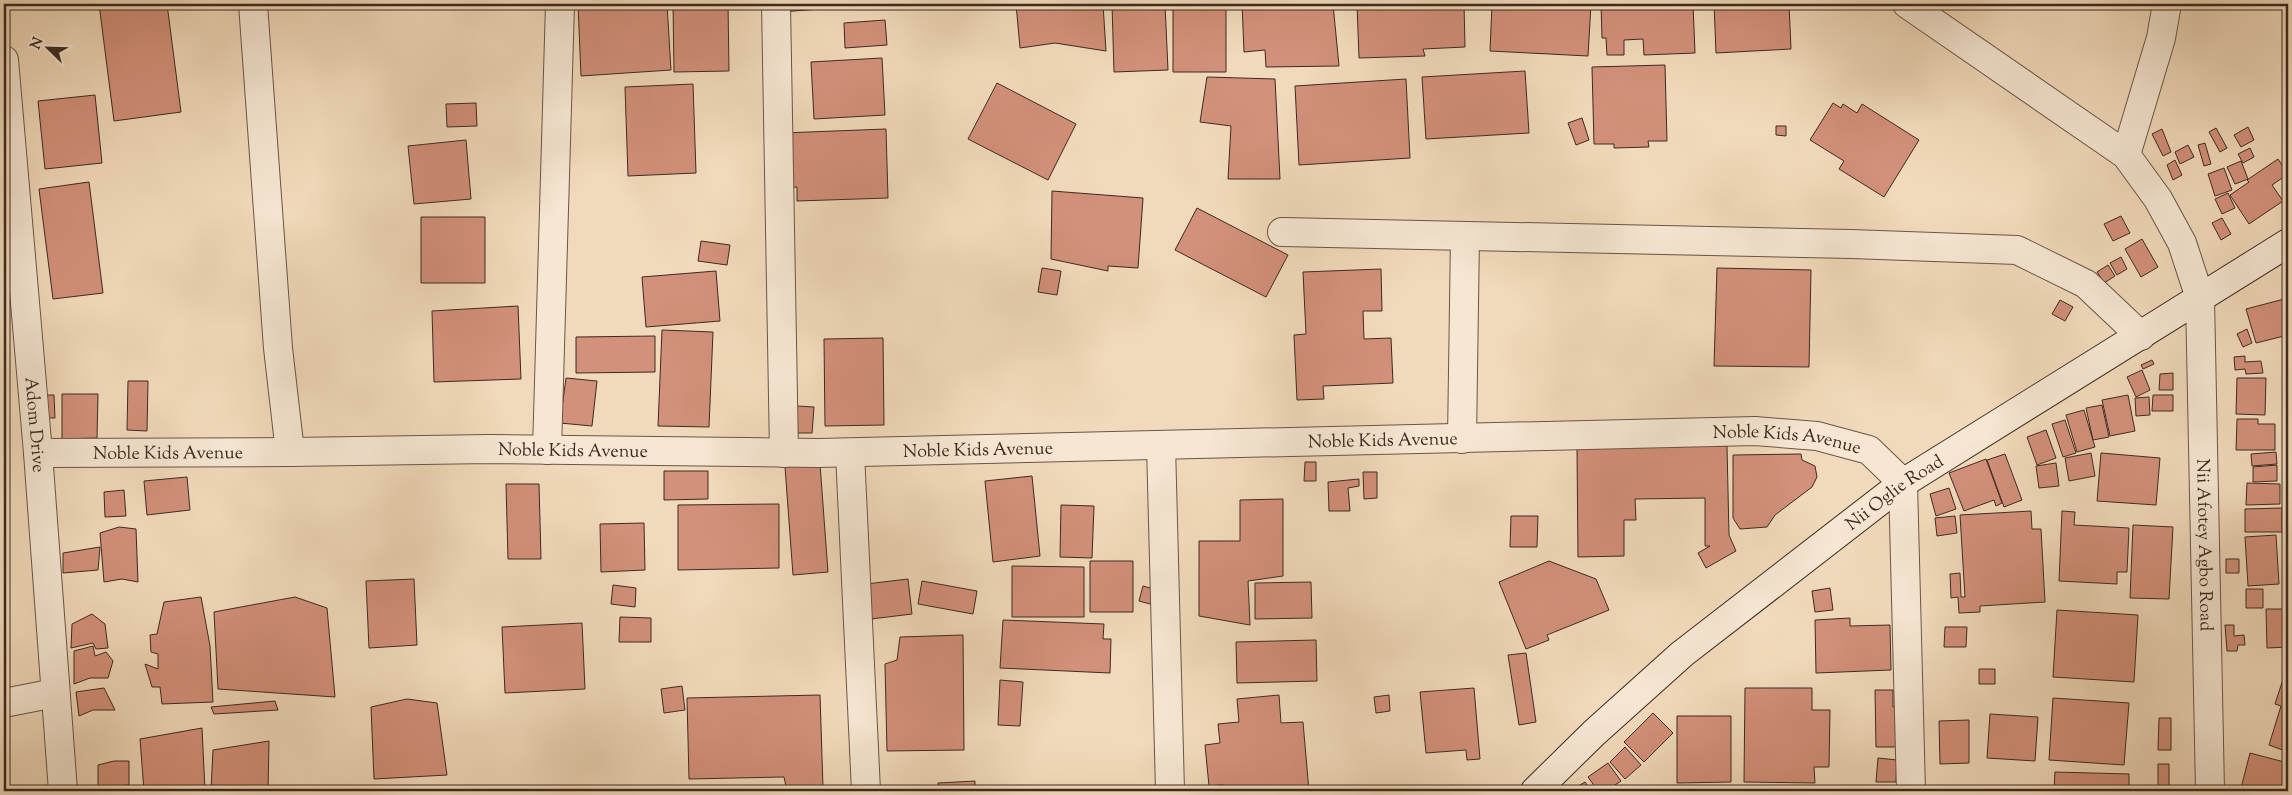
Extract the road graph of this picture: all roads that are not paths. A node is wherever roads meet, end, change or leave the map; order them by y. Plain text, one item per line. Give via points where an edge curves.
1 (253, 4) edge
2 (560, 4) edge
3 (776, 4) edge
4 (1907, 4) edge
5 (2167, 4) edge
6 (4, 60) edge
7 (2126, 155) junction
8 (1282, 232) dead end
9 (1465, 236) junction
10 (2288, 242) edge
11 (2200, 298) junction
12 (2141, 336) junction
13 (1462, 439) junction
14 (1161, 446) junction
15 (547, 450) junction
16 (290, 452) junction
17 (38, 453) junction
18 (784, 453) junction
19 (850, 453) junction
20 (1903, 483) junction
21 (55, 693) junction
22 (4, 704) edge
23 (2214, 790) edge
24 (63, 791) edge
25 (866, 791) edge
26 (1170, 791) edge
27 (1535, 791) edge
28 (1911, 791) edge

1 - 16 street via 278,348
2 - 15 street
3 - 18 street
4 - 7 street, Nii Afotey Agbo Road
5 - 7 street via 2161,38
6 - 17 street, Adom Drive
7 - 11 street, Nii Afotey Agbo Road via 2158,200 2182,243
8 - 9 street
9 - 12 street via 2017,250 2086,284
9 - 13 street
10 - 11 street, Nii Oglie Road
11 - 12 street, Nii Oglie Road
11 - 23 street, Nii Afotey Agbo Road
12 - 20 street, Nii Oglie Road
13 - 14 street, Noble Kids Avenue
13 - 20 street, Noble Kids Avenue via 1755,431 1817,436 1869,450
14 - 19 street, Noble Kids Avenue
14 - 26 street
15 - 16 street, Noble Kids Avenue
15 - 18 street, Noble Kids Avenue
16 - 17 street, Noble Kids Avenue
17 - 21 street, Adom Drive
18 - 19 street, Noble Kids Avenue
19 - 25 street
20 - 27 street, Nii Oglie Road via 1682,654
20 - 28 street
21 - 22 street
21 - 24 street, Adom Drive

